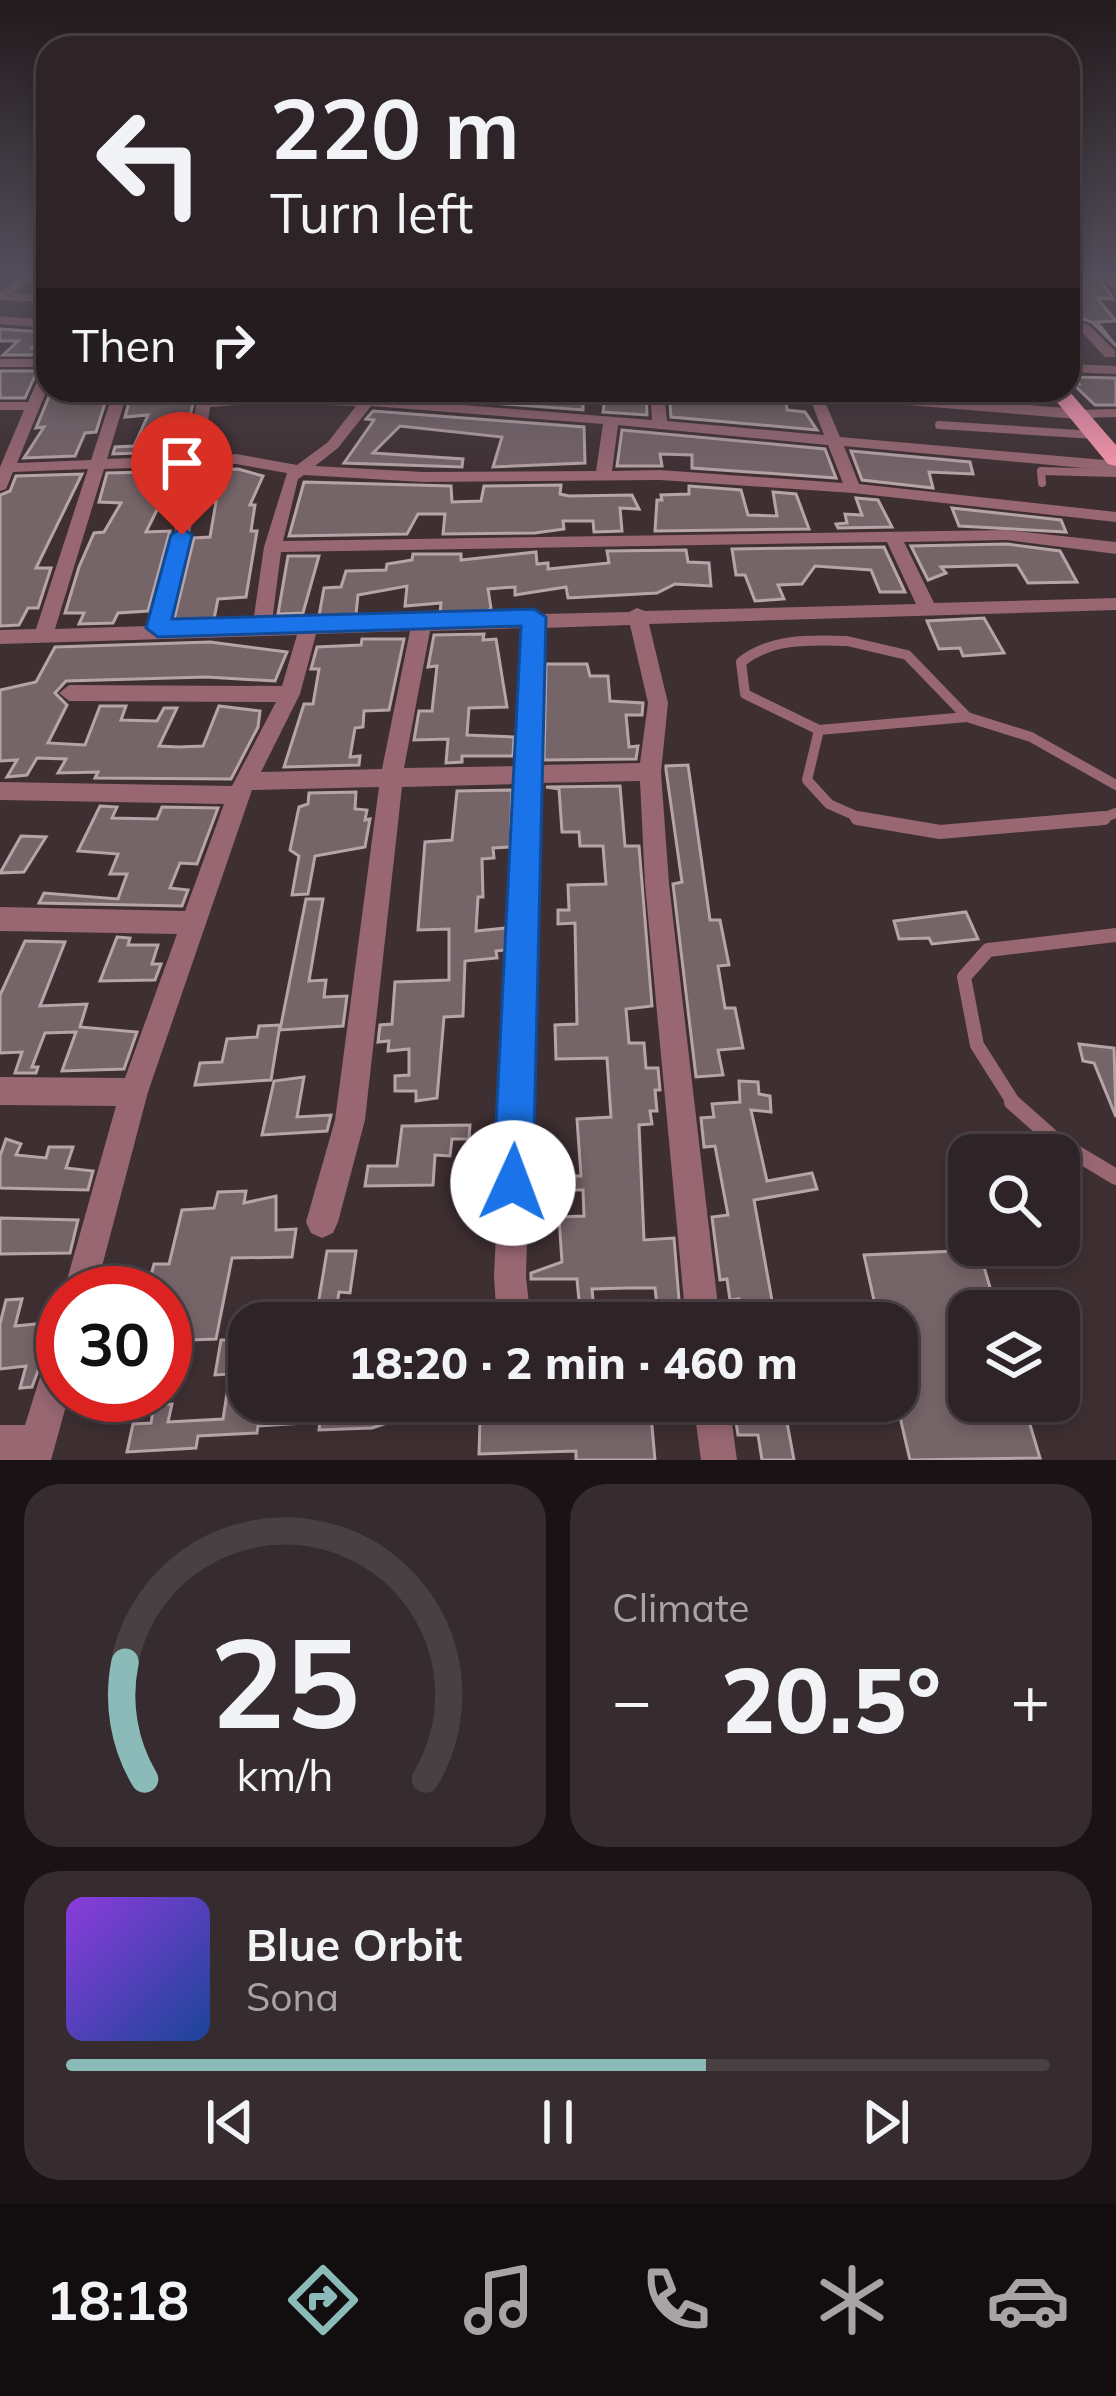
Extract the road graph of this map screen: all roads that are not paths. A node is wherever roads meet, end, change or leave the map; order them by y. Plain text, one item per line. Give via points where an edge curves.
1 (1099, 342) edge
2 (1080, 361) edge
3 (0, 364) edge
4 (1080, 365) edge
5 (36, 366) edge
6 (1116, 370) edge
7 (36, 396) edge
8 (118, 402) edge
9 (203, 402) edge
10 (367, 402) edge
11 (439, 402) edge
12 (658, 402) edge
13 (826, 402) edge
14 (933, 402) edge
15 (1068, 402) edge
16 (0, 406) edge
17 (32, 406) junction
18 (1116, 413) edge
19 (1078, 414) junction
20 (611, 420) junction
21 (939, 425) dead end
22 (660, 426) junction
23 (1094, 435) junction
24 (832, 439) junction
25 (7, 451) edge
26 (191, 460) junction
27 (1116, 462) edge
28 (100, 466) junction
29 (8, 468) junction
30 (298, 470) junction
31 (603, 476) junction
32 (1042, 483) dead end
33 (0, 486) edge
34 (853, 488) junction
35 (1116, 517) edge
36 (894, 539) junction
37 (273, 547) junction
38 (1116, 548) edge
39 (1116, 604) edge
40 (928, 610) junction
41 (638, 614) junction
42 (534, 617) junction
43 (422, 621) junction
44 (309, 625) junction
45 (262, 627) junction
46 (158, 628) junction
47 (44, 634) junction
48 (1, 638) edge
49 (69, 693) dead end
50 (290, 694) junction
51 (967, 717) junction
52 (819, 730) junction
53 (526, 772) junction
54 (650, 772) junction
55 (392, 775) junction
56 (1116, 785) edge
57 (242, 788) junction
58 (0, 790) edge
59 (1116, 813) edge
60 (0, 919) edge
61 (196, 923) junction
62 (1116, 935) edge
63 (0, 1091) edge
64 (134, 1092) junction
65 (1116, 1177) edge
66 (322, 1222) dead end
67 (87, 1266) edge
68 (512, 1302) edge
69 (702, 1302) edge
70 (44, 1422) edge
71 (714, 1422) edge
72 (0, 1443) edge
73 (36, 1451) edge
74 (719, 1460) edge

1 - 2 street via 1110,354
3 - 5 street
4 - 6 street
7 - 17 street
8 - 28 street
9 - 26 street
10 - 30 street via 333,445
11 - 20 street
12 - 22 street
13 - 24 street
14 - 19 street
15 - 19 main road
16 - 17 street
17 - 25 street
18 - 19 street
19 - 23 main road
20 - 22 street
20 - 31 street
21 - 23 lane
22 - 24 street
23 - 27 main road
24 - 27 street
24 - 34 street
25 - 29 street
26 - 28 street
26 - 30 street
26 - 46 street
27 - 32 lane via 1042,471
28 - 29 street
28 - 47 street
29 - 33 street
30 - 31 street
30 - 37 street
31 - 34 street
34 - 35 street
36 - 37 street
36 - 38 street via 1007,535
36 - 40 street
37 - 45 street
39 - 40 street
40 - 41 street
41 - 42 street
41 - 54 street via 658,703
42 - 43 street
42 - 53 street
43 - 44 street
43 - 55 street
44 - 45 street
44 - 50 street
45 - 46 street
46 - 47 street
47 - 48 street
49 - 50 street
50 - 57 street
51 - 52 lane
51 - 52 lane via 927,670 897,650 819,641 746,654 745,694
51 - 56 lane via 1031,737
52 - 59 lane via 807,780 832,808 859,819 938,832
53 - 54 street
53 - 55 street
53 - 68 street
54 - 69 street
55 - 57 street
55 - 66 street via 350,1120
57 - 58 street
57 - 61 street
60 - 61 street
61 - 64 street
62 - 65 lane via 988,950 964,977 978,1055 1005,1100
63 - 64 street
64 - 67 street
70 - 73 street
71 - 74 street
72 - 73 street

